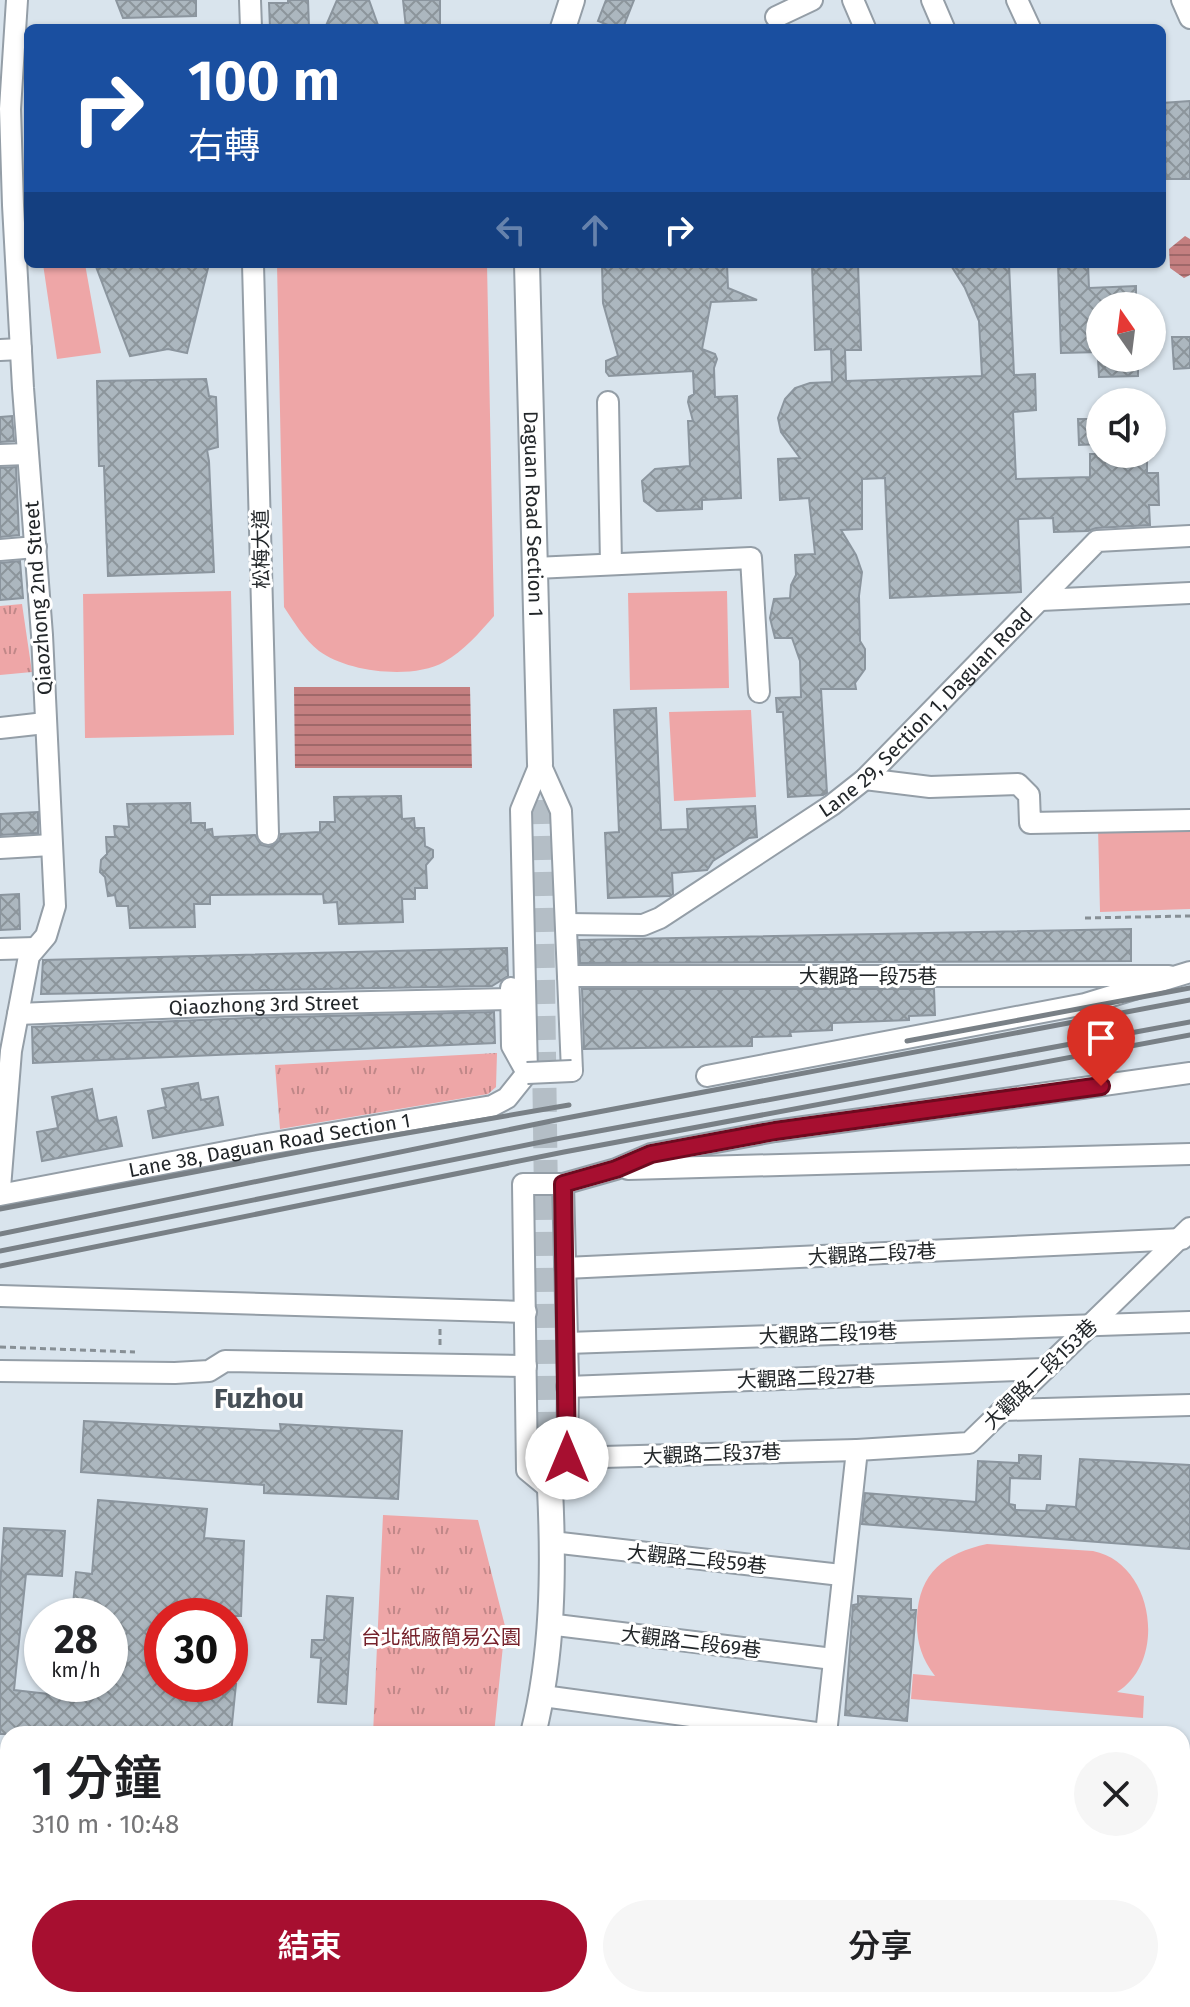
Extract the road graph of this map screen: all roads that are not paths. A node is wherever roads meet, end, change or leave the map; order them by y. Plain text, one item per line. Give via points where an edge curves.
1 (250, 0) edge
2 (572, 0) edge
3 (812, 0) edge
4 (853, 0) edge
5 (932, 0) edge
6 (1017, 0) edge
7 (1182, 0) edge
8 (11, 7) edge
9 (775, 15) edge
10 (1190, 18) edge
11 (251, 24) edge
12 (564, 24) edge
13 (863, 24) edge
14 (942, 24) edge
15 (1028, 24) edge
16 (5, 109) edge
17 (6, 205) edge
18 (253, 268) edge
19 (527, 268) edge
20 (9, 282) edge
21 (10, 350) edge
22 (608, 402) dead end
23 (27, 454) junction
24 (0, 455) edge
25 (1190, 536) edge
26 (36, 547) junction
27 (0, 550) edge
28 (611, 564) junction
29 (535, 568) junction
30 (1190, 593) edge
31 (1041, 600) junction
32 (759, 692) dead end
33 (45, 723) junction
34 (0, 728) edge
35 (540, 764) junction
36 (865, 779) junction
37 (1190, 820) edge
38 (268, 834) dead end
39 (51, 845) junction
40 (0, 848) edge
41 (567, 924) junction
42 (524, 946) junction
43 (35, 948) junction
44 (0, 949) edge
45 (1190, 972) edge
46 (568, 976) junction
47 (1169, 976) junction
48 (510, 999) junction
49 (18, 1014) junction
50 (527, 1073) junction
51 (1190, 1073) edge
52 (707, 1076) dead end
53 (1190, 1154) edge
54 (616, 1169) junction
55 (563, 1184) junction
56 (0, 1188) edge
57 (0, 1195) edge
58 (1186, 1235) edge
59 (565, 1268) junction
60 (0, 1296) edge
61 (526, 1312) junction
62 (1190, 1322) edge
63 (1089, 1326) junction
64 (567, 1343) junction
65 (526, 1366) junction
66 (1045, 1369) junction
67 (0, 1371) edge
68 (567, 1387) junction
69 (1190, 1405) edge
70 (1003, 1410) junction
71 (857, 1450) junction
72 (567, 1458) junction
73 (550, 1489) junction
74 (552, 1542) junction
75 (841, 1575) junction
76 (548, 1624) junction
77 (833, 1659) junction
78 (543, 1696) junction
79 (535, 1726) edge
80 (766, 1726) edge
81 (826, 1726) edge

1 - 11 street
2 - 12 main road
3 - 9 street
4 - 13 street
5 - 14 street
6 - 15 street
7 - 10 street
8 - 16 street, Qiaozhong 2nd Street
16 - 17 street, Qiaozhong 2nd Street
17 - 20 street, Qiaozhong 2nd Street
18 - 38 street, 松梅大道
19 - 29 main road, Daguan Road Section 1
20 - 21 street, Qiaozhong 2nd Street
21 - 23 street, Qiaozhong 2nd Street
22 - 28 street
23 - 24 street
23 - 26 street, Qiaozhong 2nd Street
25 - 31 street, Lane 29, Section 1, Daguan Road via 1097,541
26 - 27 street
26 - 33 street, Qiaozhong 2nd Street
28 - 29 street
28 - 32 street via 751,558
29 - 35 main road, Daguan Road Section 1
30 - 31 street
31 - 36 street, Lane 29, Section 1, Daguan Road
33 - 34 street
33 - 39 street, Qiaozhong 2nd Street
35 - 41 street, Daguan Road Section 1 via 561,811
35 - 42 street, Daguan Road Section 1 via 521,810
36 - 37 street via 930,787 1018,784 1029,795 1030,823
36 - 41 street, Lane 29, Section 1, Daguan Road via 660,918 643,925
39 - 40 street
39 - 43 street, Qiaozhong 2nd Street via 55,906 46,936
41 - 46 street, Daguan Road Section 1
42 - 48 street via 516,958
42 - 50 street, Daguan Road Section 1
43 - 44 street
43 - 49 street, Qiaozhong 2nd Street
45 - 47 street
46 - 47 street, 大觀路一段75巷
46 - 50 street, Daguan Road Section 1, bridge via 572,1071
47 - 52 street via 1085,1004
48 - 49 street, Qiaozhong 3rd Street
48 - 50 street via 512,1046
49 - 56 street, Qiaozhong 2nd Street
50 - 57 street, Lane 38, Daguan Road Section 1 via 507,1098 492,1106
51 - 54 street via 775,1131 651,1154
53 - 54 street
54 - 55 street
55 - 59 street
55 - 61 street via 523,1184
58 - 59 street, 大觀路二段7巷
58 - 63 street, 大觀路二段153巷
59 - 64 street
60 - 61 street
61 - 65 street
62 - 63 street, 大觀路二段19巷
63 - 64 street, 大觀路二段19巷
63 - 66 street, 大觀路二段153巷
64 - 68 street
65 - 67 street via 225,1361 209,1371 175,1373
65 - 73 street via 527,1470
66 - 68 street, 大觀路二段27巷
66 - 70 street, 大觀路二段153巷
68 - 72 street
69 - 70 street
70 - 71 street, 大觀路二段153巷 via 969,1443
71 - 72 street, 大觀路二段37巷
71 - 75 street
72 - 73 street via 567,1472
73 - 74 main road
74 - 75 street, 大觀路二段59巷
74 - 76 main road
75 - 77 street
76 - 77 street, 大觀路二段69巷
76 - 78 main road
77 - 81 street
78 - 79 main road
78 - 80 street

